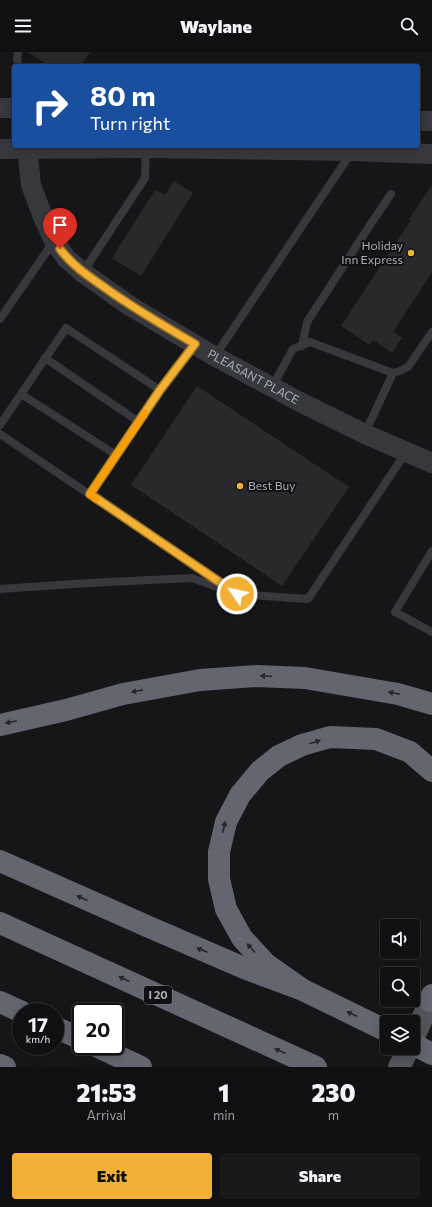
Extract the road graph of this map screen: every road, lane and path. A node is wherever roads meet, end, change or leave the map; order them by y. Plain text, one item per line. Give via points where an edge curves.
1 (18, 52) edge
2 (18, 64) edge
3 (0, 108) edge
4 (12, 108) edge
5 (420, 121) edge
6 (432, 121) edge
7 (13, 148) edge
8 (26, 148) edge
9 (146, 148) joint
10 (0, 149) edge
11 (352, 151) junction
12 (432, 154) edge
13 (391, 194) dead end
14 (54, 241) junction
15 (82, 272) junction
16 (0, 319) edge
17 (432, 332) edge
18 (195, 344) junction
19 (302, 346) junction
20 (214, 356) junction
21 (45, 358) junction
22 (394, 372) junction
23 (272, 387) junction
24 (160, 390) junction
25 (21, 394) junction
26 (139, 422) junction
27 (0, 425) edge
28 (0, 434) edge
29 (365, 434) junction
30 (406, 452) junction
31 (116, 455) junction
32 (432, 463) edge
33 (90, 494) junction
34 (432, 551) edge
35 (0, 589) edge
36 (237, 594) junction
37 (432, 632) edge
38 (432, 704) edge
39 (0, 725) edge
40 (432, 771) edge
41 (0, 861) edge
42 (0, 923) edge
43 (303, 990) junction
44 (431, 998) edge
45 (0, 1002) edge
46 (12, 1007) edge
47 (420, 1023) edge
48 (380, 1028) edge
49 (420, 1047) edge
50 (432, 1054) edge
51 (115, 1055) edge
52 (405, 1055) edge
53 (0, 1065) edge
54 (5, 1067) edge
55 (141, 1067) edge
56 (316, 1067) edge
57 (399, 1067) edge

1 - 2 lane
3 - 4 street
5 - 6 street
7 - 10 street
8 - 14 street, PLEASANT PLACE via 31,185
9 - 11 street
9 - 15 lane via 145,178
11 - 12 street
11 - 20 lane
13 - 19 lane via 307,322
14 - 15 street, PLEASANT PLACE via 66,258
14 - 16 lane
15 - 18 street, PLEASANT PLACE via 130,306
17 - 22 lane via 408,367
18 - 20 street, PLEASANT PLACE
18 - 24 lane
19 - 22 lane via 310,342
19 - 23 lane via 293,349
20 - 23 street, PLEASANT PLACE
21 - 24 lane via 66,328
21 - 25 lane
21 - 26 lane
22 - 29 lane
23 - 29 street, PLEASANT PLACE
24 - 26 lane
25 - 27 lane
25 - 31 lane
26 - 31 lane
28 - 33 lane
29 - 30 street, PLEASANT PLACE
30 - 32 street, PLEASANT PLACE
30 - 36 lane via 308,598
31 - 33 lane
33 - 36 lane
34 - 37 lane via 395,612
35 - 36 lane via 192,578
38 -> 39 highway via 398,694 305,678 257,676 200,680 124,694
43 -> 40 highway via 266,964 242,938 226,909 219,879 219,852 226,822 240,794 260,771 280,756 302,745 330,737 376,739 410,752
43 -> 41 highway via 244,968
56 -> 42 highway, I 20
48 -> 43 highway
44 - 47 main road
45 - 46 highway
49 - 50 highway
51 - 55 highway
52 - 57 main road
53 - 54 highway

